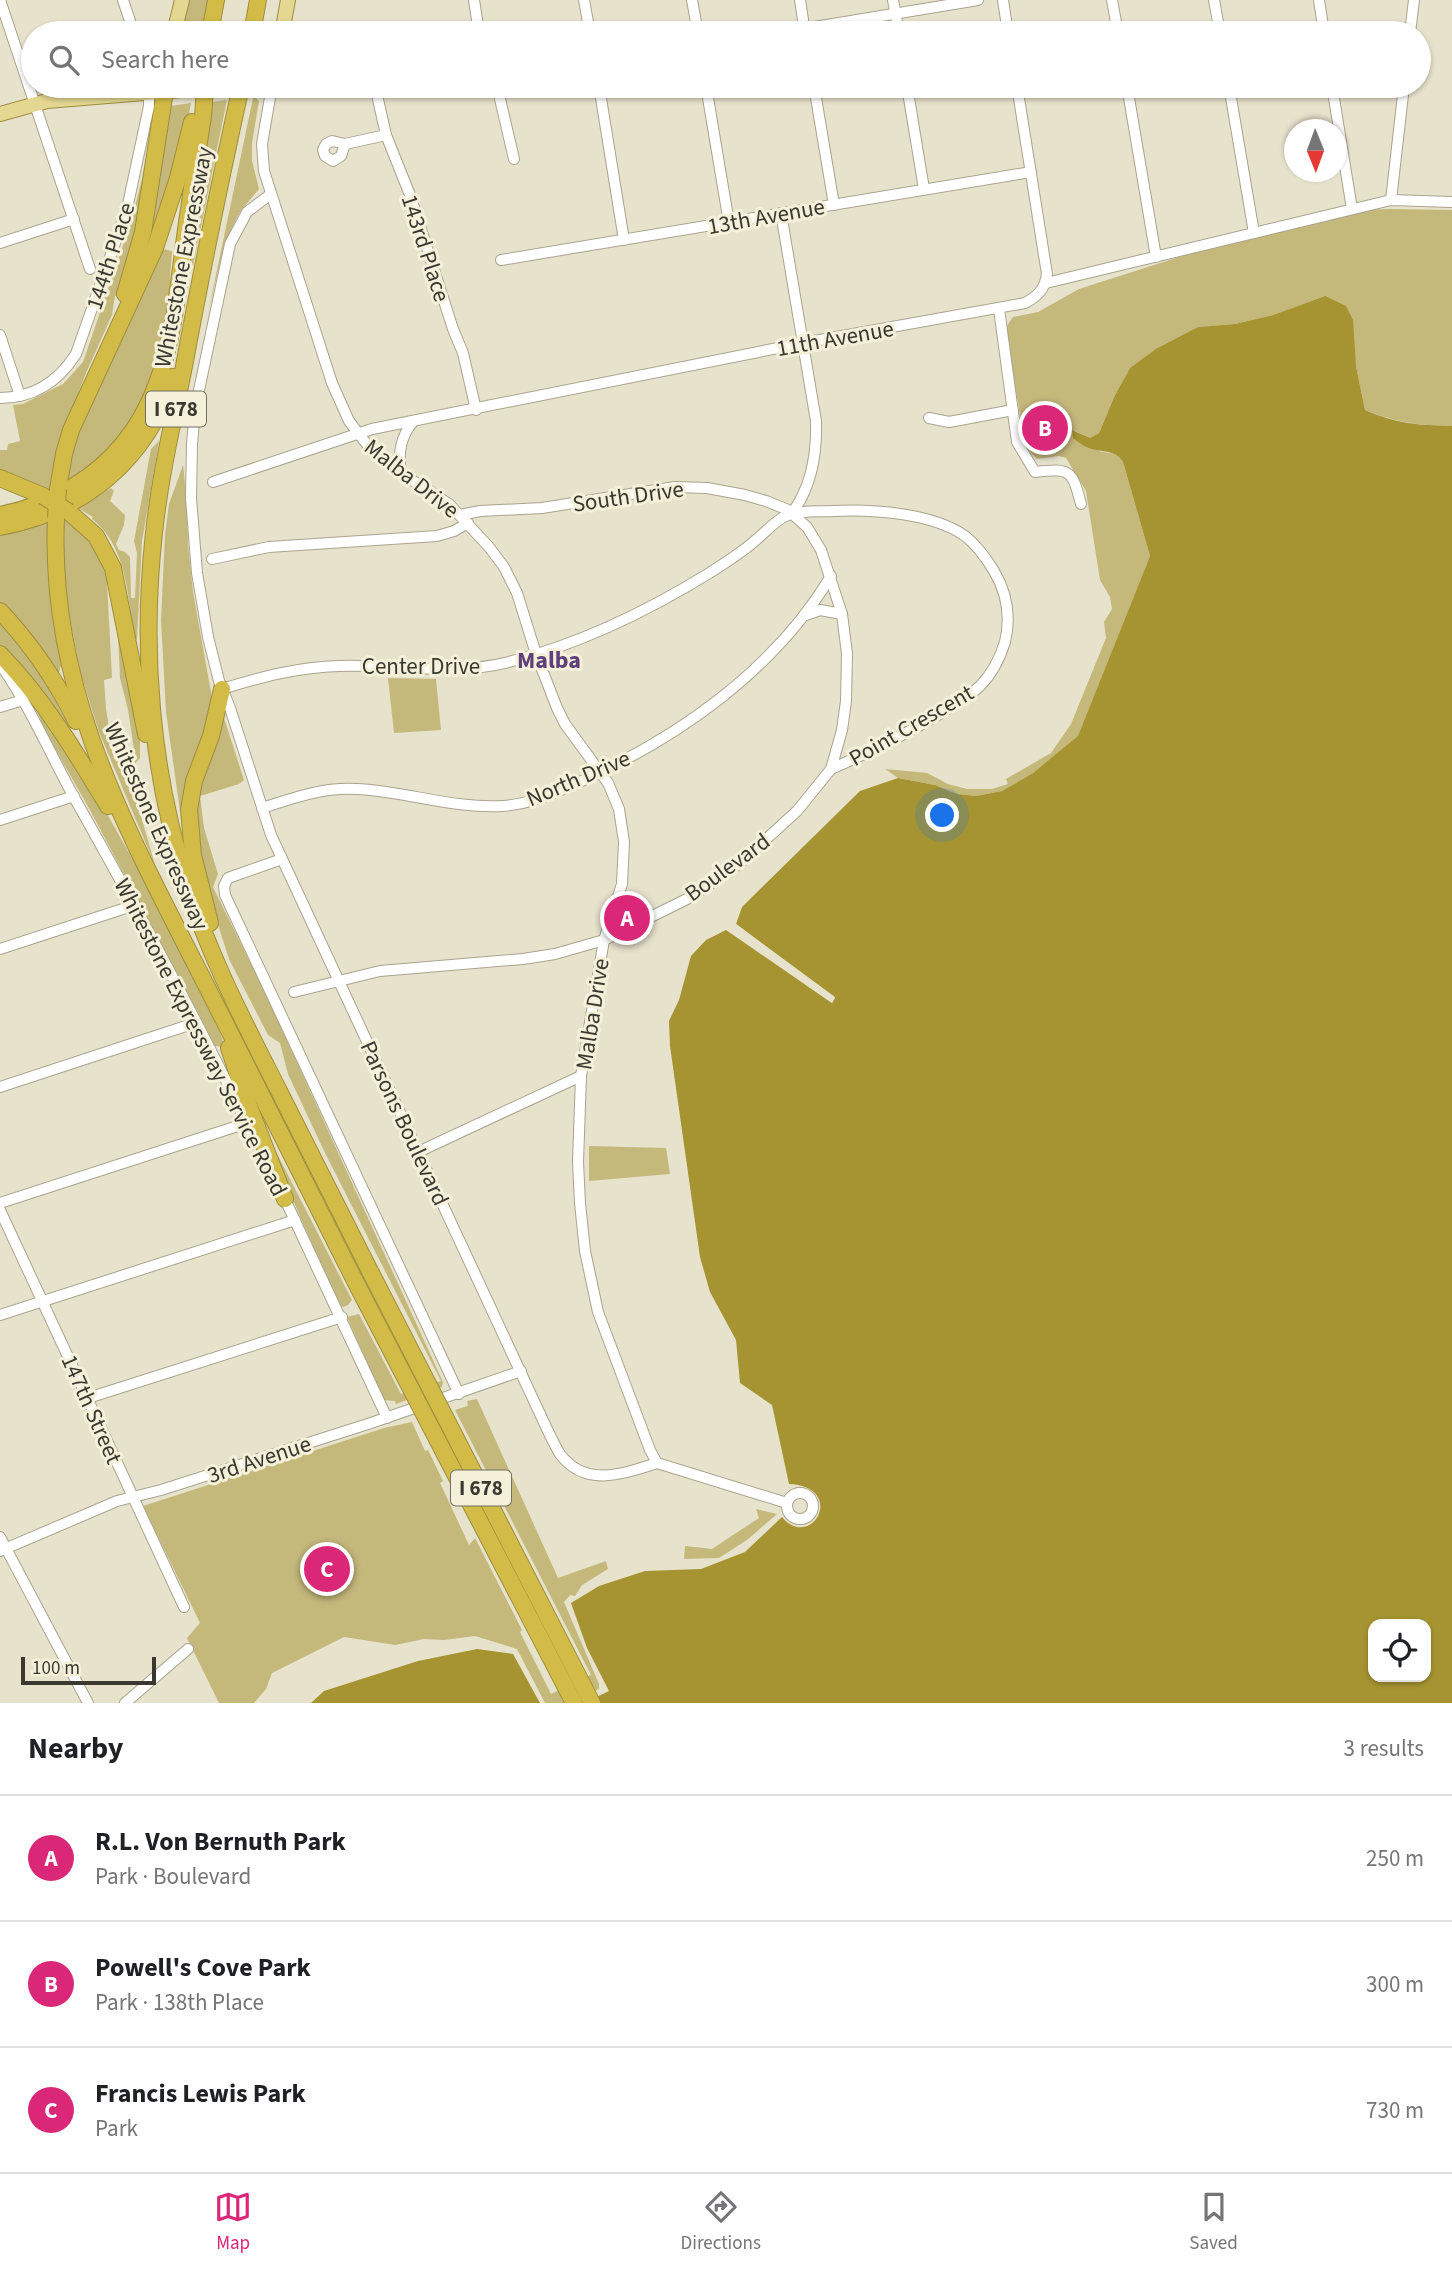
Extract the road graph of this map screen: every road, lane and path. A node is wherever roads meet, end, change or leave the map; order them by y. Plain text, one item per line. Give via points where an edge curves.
1 (0, 0) edge
2 (123, 0) edge
3 (182, 0) edge
4 (216, 0) edge
5 (258, 0) edge
6 (288, 0) edge
7 (474, 0) edge
8 (584, 0) edge
9 (692, 0) edge
10 (800, 0) edge
11 (893, 0) edge
12 (978, 0) edge
13 (1003, 0) edge
14 (1112, 0) edge
15 (1214, 0) edge
16 (1319, 0) edge
17 (1414, 0) edge
18 (895, 14) junction
19 (130, 21) edge
20 (177, 21) edge
21 (212, 21) edge
22 (254, 21) edge
23 (284, 21) edge
24 (477, 21) edge
25 (588, 21) edge
26 (696, 21) edge
27 (803, 21) edge
28 (858, 21) edge
29 (896, 21) edge
30 (1006, 21) edge
31 (1116, 21) edge
32 (1218, 21) edge
33 (1322, 21) edge
34 (1411, 21) edge
35 (21, 61) edge
36 (34, 98) edge
37 (84, 98) edge
38 (153, 98) edge
39 (157, 98) edge
40 (197, 98) edge
41 (200, 98) edge
42 (238, 98) edge
43 (270, 98) edge
44 (378, 98) edge
45 (500, 98) edge
46 (601, 98) edge
47 (708, 98) edge
48 (816, 98) edge
49 (909, 98) edge
50 (1019, 98) edge
51 (1129, 98) edge
52 (1231, 98) edge
53 (1334, 98) edge
54 (1404, 98) edge
55 (36, 104) junction
56 (0, 114) edge
57 (386, 135) junction
58 (345, 144) dead end
59 (514, 159) dead end
60 (1031, 172) junction
61 (924, 189) junction
62 (271, 194) junction
63 (1391, 200) junction
64 (1452, 202) edge
65 (834, 205) junction
66 (1352, 209) junction
67 (781, 213) junction
68 (74, 219) junction
69 (729, 223) junction
70 (1254, 233) junction
71 (208, 239) junction
72 (624, 240) junction
73 (0, 243) edge
74 (1156, 257) junction
75 (502, 260) dead end
76 (90, 269) dead end
77 (1046, 283) junction
78 (999, 309) junction
79 (0, 335) edge
80 (803, 343) junction
81 (20, 396) junction
82 (0, 398) edge
83 (84, 400) junction
84 (476, 410) junction
85 (1013, 410) junction
86 (929, 418) dead end
87 (412, 423) junction
88 (358, 434) junction
89 (401, 473) junction
90 (0, 478) edge
91 (214, 482) dead end
92 (51, 493) junction
93 (1081, 504) dead end
94 (792, 513) junction
95 (0, 514) edge
96 (62, 515) junction
97 (464, 519) junction
98 (0, 527) edge
99 (212, 559) dead end
100 (831, 576) junction
101 (0, 611) edge
102 (842, 614) junction
103 (806, 615) junction
104 (0, 654) edge
105 (536, 654) junction
106 (0, 664) edge
107 (222, 690) junction
108 (23, 700) junction
109 (0, 707) edge
110 (831, 769) junction
111 (600, 772) junction
112 (108, 786) junction
113 (74, 796) junction
114 (262, 808) junction
115 (0, 820) edge
116 (178, 855) junction
117 (282, 859) junction
118 (150, 875) junction
119 (619, 896) junction
120 (135, 905) junction
121 (646, 919) junction
122 (604, 940) junction
123 (0, 949) edge
124 (339, 979) junction
125 (295, 992) dead end
126 (216, 1005) junction
127 (195, 1023) junction
128 (254, 1044) junction
129 (582, 1076) junction
130 (0, 1087) edge
131 (247, 1123) junction
132 (418, 1152) junction
133 (285, 1199) junction
134 (0, 1203) edge
135 (0, 1210) edge
136 (295, 1220) junction
137 (42, 1301) junction
138 (0, 1315) edge
139 (342, 1317) junction
140 (521, 1371) junction
141 (459, 1394) junction
142 (88, 1398) junction
143 (387, 1418) junction
144 (657, 1463) junction
145 (133, 1497) junction
146 (787, 1503) dead end
147 (0, 1537) edge
148 (3, 1550) edge
149 (184, 1607) dead end
150 (188, 1649) dead end
151 (88, 1703) edge
152 (125, 1703) edge
153 (574, 1703) edge
154 (592, 1703) edge

1 - 35 street
2 - 19 street
3 - 20 main road
4 - 21 highway
5 - 22 highway
6 - 23 main road
7 - 24 street
8 - 25 street
9 - 26 street
10 - 27 street
11 - 18 street
12 - 18 street
13 - 30 street
14 - 31 street
15 - 32 street
16 - 33 street
17 - 34 street
18 - 28 street
18 - 29 street
36 - 55 street
37 - 55 main road
38 - 81 street, 144th Place via 123,220 76,354 52,382
39 - 83 highway via 156,159 139,247
40 - 83 highway, Whitestone Expressway / I 678 via 183,162 155,248
41 - 95 highway via 203,117 174,322 150,405 125,443 92,475 48,501
42 - 71 highway, Whitestone Expressway / I 678
43 - 62 street via 262,144
44 - 57 street, 143rd Place
45 - 59 street
46 - 72 street
47 - 69 street
48 - 65 street
49 - 61 street
50 - 60 street
51 - 74 street
52 - 70 street
53 - 66 street
54 - 63 street
55 - 56 main road
55 - 68 street
57 - 58 street
57 - 84 street, 143rd Place via 463,353
60 - 61 street, 13th Avenue
60 - 77 street
61 - 65 street, 13th Avenue
62 - 88 street, Malba Drive via 332,383
62 - 107 street via 247,212 228,250 192,444 197,573
63 - 64 street, 11th Avenue
63 - 66 street, 11th Avenue
65 - 67 street, 13th Avenue
66 - 70 street, 11th Avenue
67 - 69 street, 13th Avenue
67 - 80 street
68 - 73 street
68 - 76 street
69 - 72 street, 13th Avenue
70 - 74 street, 11th Avenue
71 - 98 highway via 170,388 144,440 118,470 83,496 50,513
71 - 116 highway, Whitestone Expressway / I 678 via 160,492 150,572 152,710
72 - 75 street, 13th Avenue
74 - 77 street, 11th Avenue
77 - 78 street, 11th Avenue via 1032,299
78 - 80 street, 11th Avenue
78 - 85 street
79 - 81 street
80 - 84 street, 11th Avenue
80 - 94 street via 816,435 808,483
81 - 82 street
83 - 92 highway, Whitestone Expressway / I 678
84 - 87 street, 11th Avenue
85 - 86 street via 949,422
85 - 93 street via 1017,442 1035,472 1061,469 1070,473
87 - 88 street, 11th Avenue
87 - 89 street via 401,444
88 - 89 street, Malba Drive
88 - 91 street, 11th Avenue
89 - 97 street, Malba Drive
90 - 92 highway
92 - 96 highway, Whitestone Expressway / I 678, bridge
94 - 97 street, South Drive via 752,497 675,487 542,508 487,510
94 - 100 street, Boulevard via 815,540
94 - 105 street, Center Drive via 668,598
94 - 110 street, Point Crescent via 866,510 944,525 983,553 1002,585 1008,609 1002,649 981,685 925,722
96 - 112 highway, Whitestone Expressway / I 678 via 56,576 65,651
96 - 116 highway via 96,536 113,568 152,768
97 - 99 street, South Drive via 454,531 437,536 269,547
97 - 105 street, Malba Drive via 509,575
100 - 102 street, Boulevard
100 - 103 street, North Drive
101 - 112 highway via 52,676
102 - 103 street via 820,610
102 - 110 street, Boulevard via 846,701
103 - 111 street, North Drive via 729,692 665,737
104 - 118 highway via 56,722
105 - 107 street, Center Drive via 477,668 309,668
105 - 111 street, Malba Drive via 565,723
106 - 108 street, Whitestone Expressway Service Road
107 - 114 street, Parsons Boulevard
107 - 128 highway via 193,785 189,827 207,913
108 - 109 street
108 - 113 street, Whitestone Expressway Service Road
110 - 121 street, Boulevard via 797,811 740,863 691,897
111 - 114 street, North Drive via 556,792 504,806 348,789 306,794
111 - 119 street, Malba Drive via 614,794 622,826
112 - 118 highway, Whitestone Expressway / I 678
113 - 115 street
113 - 120 street, Whitestone Expressway Service Road
114 - 117 street, Parsons Boulevard
116 - 128 highway, Whitestone Expressway / I 678 via 209,948
117 - 124 street, Parsons Boulevard
117 - 141 street via 231,877 224,883 226,898
118 - 126 highway, Whitestone Expressway / I 678
119 - 121 street
119 - 122 street, Malba Drive
120 - 123 street
120 - 127 street, Whitestone Expressway Service Road
121 - 122 street, Boulevard
122 - 124 street, Boulevard via 523,959
122 - 129 street, Malba Drive
124 - 125 street, Boulevard
124 - 132 street, Parsons Boulevard
126 - 133 highway via 244,1096
126 - 153 highway, Whitestone Expressway / I 678, bridge
127 - 130 street
127 - 131 street, Whitestone Expressway Service Road
128 - 154 highway, Whitestone Expressway / I 678, bridge
129 - 132 street
129 - 144 street, Malba Drive via 578,1162 587,1264 601,1324
131 - 133 street, Whitestone Expressway Service Road
131 - 134 street
132 - 140 street, Parsons Boulevard
133 - 136 street, Whitestone Expressway Service Road
135 - 137 street, 147th Street
136 - 137 street
136 - 139 street, Whitestone Expressway Service Road
137 - 138 street
137 - 142 street, 147th Street
139 - 142 street
139 - 143 street, Whitestone Expressway Service Road
140 - 141 street, 3rd Avenue
140 - 144 street, Parsons Boulevard via 561,1454 578,1471 618,1475
141 - 143 street, 3rd Avenue
142 - 145 street, 147th Street
143 - 145 street, 3rd Avenue
144 - 146 street
145 - 148 street, 3rd Avenue
145 - 149 street, 147th Street
147 - 148 street
148 - 151 street
150 - 152 street

